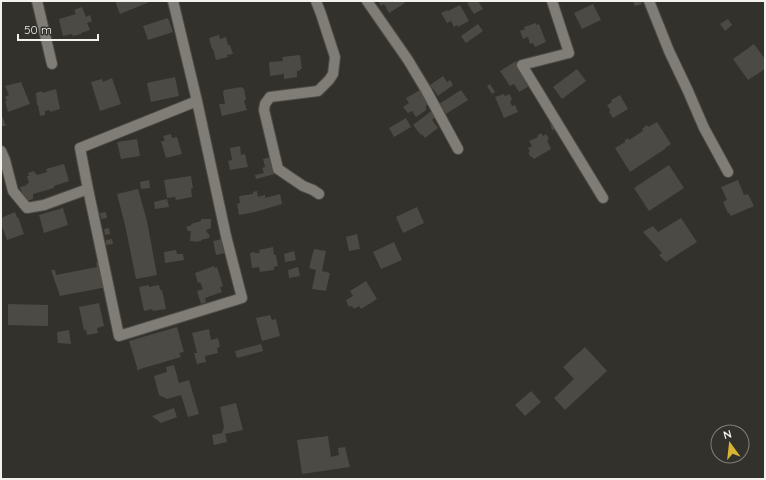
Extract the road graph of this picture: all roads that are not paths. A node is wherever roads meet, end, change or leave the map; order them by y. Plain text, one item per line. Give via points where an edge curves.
1 (37, 1) edge
2 (174, 1) edge
3 (316, 1) edge
4 (367, 1) edge
5 (552, 1) edge
6 (649, 1) edge
7 (52, 64) dead end
8 (197, 101) junction
9 (458, 149) dead end
10 (1, 151) edge
11 (728, 172) dead end
12 (88, 189) junction
13 (319, 194) dead end
14 (603, 198) dead end

1 - 7 street
2 - 8 street
3 - 13 street via 335,57 333,74 318,91 270,97 264,110 278,169
4 - 9 street via 408,60
5 - 14 street via 569,53 522,65
6 - 11 street via 704,128
8 - 12 street via 80,148
8 - 12 street via 242,298 119,336
10 - 12 street via 13,191 27,208 44,205

